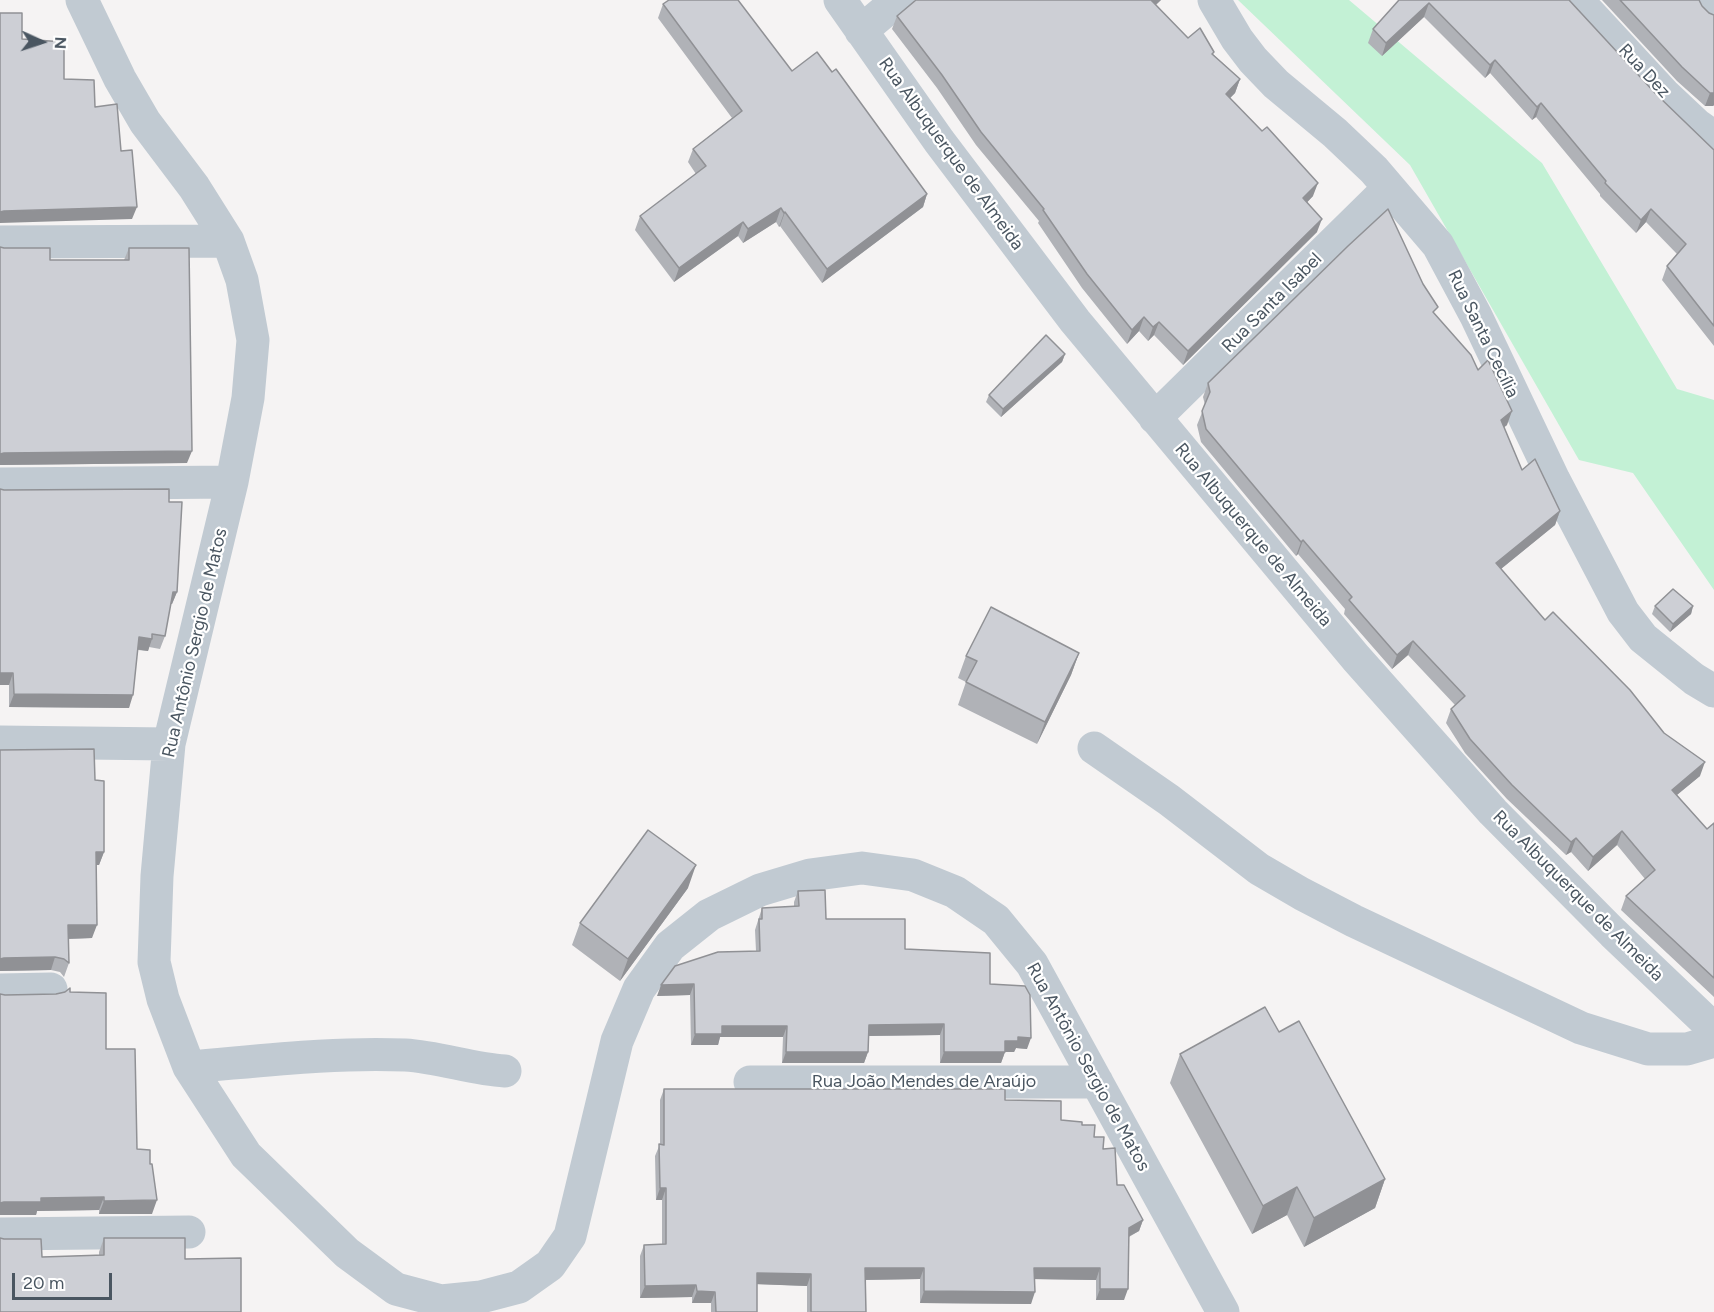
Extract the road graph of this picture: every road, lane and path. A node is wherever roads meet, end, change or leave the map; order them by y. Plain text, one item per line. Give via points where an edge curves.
1 (82, 0) edge
2 (840, 0) edge
3 (898, 0) edge
4 (1214, 0) edge
5 (1577, 0) edge
6 (1708, 0) edge
7 (1714, 11) edge
8 (861, 31) junction
9 (1714, 137) edge
10 (1389, 188) junction
11 (228, 241) junction
12 (0, 242) edge
13 (1155, 418) junction
14 (232, 482) junction
15 (0, 484) edge
16 (1714, 691) edge
17 (0, 742) edge
18 (169, 744) junction
19 (1094, 748) dead end
20 (51, 989) dead end
21 (0, 990) edge
22 (1714, 1029) edge
23 (1714, 1041) edge
24 (189, 1067) junction
25 (505, 1071) dead end
26 (750, 1082) dead end
27 (1097, 1082) junction
28 (189, 1232) dead end
29 (0, 1234) edge
30 (1223, 1312) edge

1 - 11 street, Rua Antônio Sergio de Matos via 145,122 194,187
2 - 8 street, Rua Albuquerque de Almeida
3 - 8 street
4 - 10 street, Rua Santa Cecília via 1237,39 1261,68 1335,133
5 - 9 street, Rua Dez via 1665,94
6 - 7 street
8 - 13 street, Rua Albuquerque de Almeida via 1075,321
10 - 13 street, Rua Santa Isabel
10 - 16 street, Rua Santa Cecília via 1443,255 1623,612 1643,638 1694,680
11 - 12 street
11 - 14 street, Rua Antônio Sergio de Matos via 242,280 253,340 248,398
13 - 22 street, Rua Albuquerque de Almeida via 1356,658 1493,812
14 - 15 street
14 - 18 street, Rua Antônio Sergio de Matos
17 - 18 street
18 - 24 street, Rua Antônio Sergio de Matos via 154,962 163,999
19 - 23 street via 1259,869 1354,921 1581,1028 1648,1049 1687,1049
20 - 21 street
24 - 25 street via 338,1053 409,1055
24 - 27 street, Rua Antônio Sergio de Matos via 246,1155 347,1253 396,1289 441,1300 481,1297 519,1287 550,1265 570,1236 617,1041 639,988 670,946 709,915 760,890 810,875 862,868 913,874 955,892 996,920 1032,964
26 - 27 street, Rua João Mendes de Araújo
27 - 30 street, Rua Antônio Sergio de Matos
28 - 29 street

